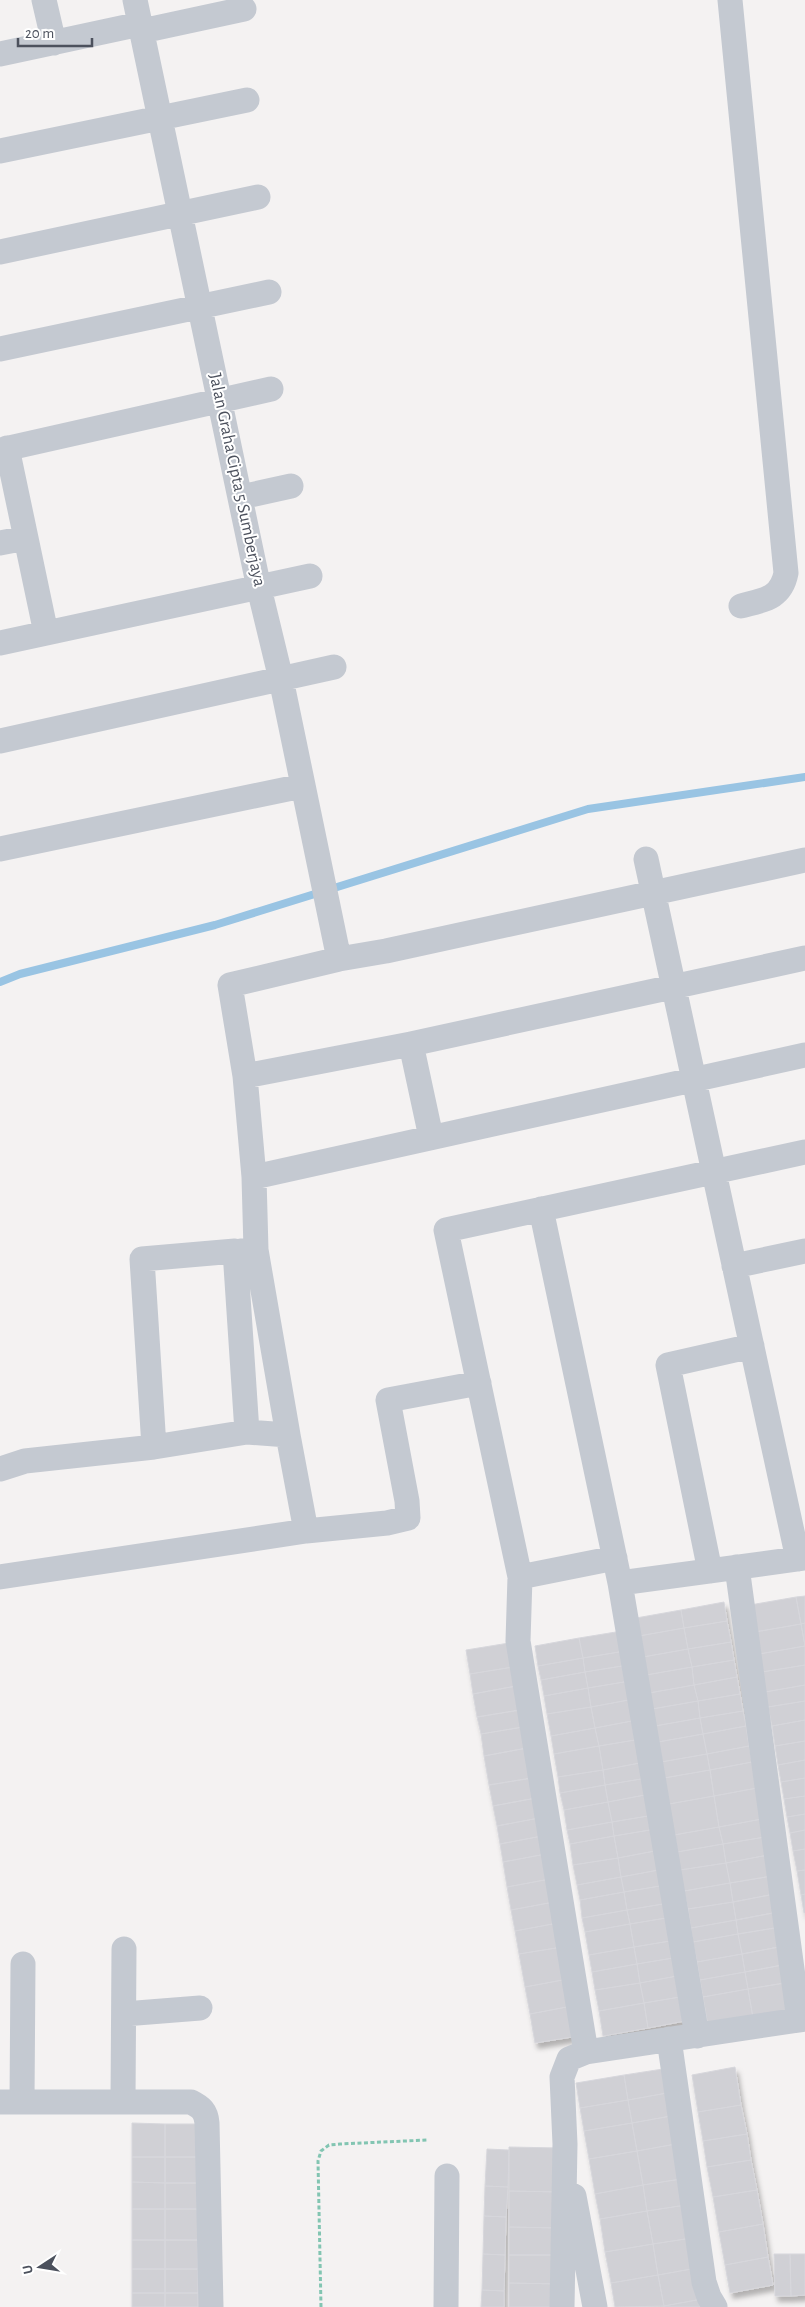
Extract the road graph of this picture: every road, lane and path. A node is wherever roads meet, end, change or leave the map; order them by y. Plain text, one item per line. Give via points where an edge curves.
1 (44, 0) edge
2 (135, 0) edge
3 (730, 0) edge
4 (244, 9) dead end
5 (141, 28) junction
6 (54, 43) junction
7 (0, 54) edge
8 (246, 100) dead end
9 (160, 117) junction
10 (0, 151) edge
11 (258, 197) dead end
12 (180, 214) junction
13 (0, 252) edge
14 (269, 292) dead end
15 (200, 307) junction
16 (0, 349) edge
17 (271, 389) dead end
18 (220, 399) junction
19 (4, 449) edge
20 (291, 486) dead end
21 (241, 497) junction
22 (26, 538) junction
23 (0, 543) edge
24 (310, 576) dead end
25 (259, 588) junction
26 (741, 606) dead end
27 (46, 633) junction
28 (0, 643) edge
29 (334, 667) dead end
30 (281, 679) junction
31 (0, 741) edge
32 (302, 786) junction
33 (0, 849) edge
34 (646, 859) dead end
35 (805, 860) edge
36 (653, 893) junction
37 (805, 958) edge
38 (339, 959) junction
39 (674, 987) junction
40 (411, 1044) junction
41 (805, 1055) edge
42 (245, 1076) junction
43 (694, 1080) junction
44 (432, 1137) junction
45 (805, 1152) edge
46 (714, 1172) junction
47 (254, 1177) junction
48 (541, 1209) junction
49 (245, 1251) junction
50 (805, 1251) edge
51 (734, 1266) junction
52 (752, 1346) junction
53 (479, 1383) junction
54 (247, 1432) junction
55 (288, 1434) junction
56 (154, 1447) junction
57 (0, 1469) edge
58 (306, 1531) junction
59 (614, 1558) junction
60 (802, 1558) edge
61 (737, 1567) junction
62 (710, 1571) junction
63 (0, 1577) edge
64 (520, 1578) junction
65 (620, 1583) junction
66 (124, 1949) dead end
67 (23, 1964) dead end
68 (200, 2008) dead end
69 (124, 2014) junction
70 (802, 2020) edge
71 (697, 2036) junction
72 (669, 2040) junction
73 (586, 2052) junction
74 (123, 2100) junction
75 (11, 2101) edge
76 (427, 2140) dead end
77 (565, 2144) junction
78 (447, 2176) dead end
79 (211, 2307) edge
80 (321, 2307) edge
81 (446, 2307) edge
82 (562, 2307) edge
83 (595, 2307) edge
84 (715, 2307) edge

1 - 6 street
2 - 5 street, Jalan Graha Cipta 5 Sumberjaya
3 - 26 street via 786,573 779,592
4 - 5 street
5 - 6 street
5 - 9 street, Jalan Graha Cipta 5 Sumberjaya
6 - 7 street
8 - 9 street
9 - 10 street
9 - 12 street, Jalan Graha Cipta 5 Sumberjaya
11 - 12 street
12 - 13 street
12 - 15 street, Jalan Graha Cipta 5 Sumberjaya
14 - 15 street
15 - 16 street
15 - 18 street, Jalan Graha Cipta 5 Sumberjaya
17 - 18 street
18 - 19 street
18 - 21 street, Jalan Graha Cipta 5 Sumberjaya
19 - 22 street
20 - 21 street
21 - 25 street, Jalan Graha Cipta 5 Sumberjaya
22 - 23 street
22 - 27 street
24 - 25 street
25 - 27 street
25 - 30 street, Jalan Graha Cipta 5 Sumberjaya
27 - 28 street
29 - 30 street
30 - 31 street
30 - 32 street, Jalan Graha Cipta 5 Sumberjaya
32 - 33 street
32 - 38 street, Jalan Graha Cipta 5 Sumberjaya
34 - 36 street
35 - 36 street
36 - 38 street
36 - 39 street
37 - 39 street
38 - 42 street via 230,985
39 - 40 street
39 - 43 street
40 - 42 street
40 - 44 street
41 - 43 street
42 - 47 street
43 - 44 street
43 - 46 street
44 - 47 street
45 - 46 street
46 - 48 street
46 - 51 street
47 - 49 street
48 - 53 street via 446,1230
48 - 59 street
49 - 54 street
49 - 55 street
49 - 56 street via 142,1259
50 - 51 street
51 - 52 street
52 - 60 street
52 - 62 street via 668,1365
53 - 58 street via 388,1400 408,1518
53 - 64 street
54 - 55 street
54 - 56 street
55 - 58 street
56 - 57 street via 25,1461
58 - 63 street
59 - 64 street
59 - 65 street
60 - 61 street
61 - 62 street
61 - 70 street
62 - 65 street
64 - 73 street via 518,1641
65 - 71 street
66 - 69 street
67 - 75 street
68 - 69 street
69 - 74 street
70 - 71 street
71 - 72 street
72 - 73 street
72 - 84 street via 704,2282
73 - 77 street via 568,2059 563,2071
74 - 75 street
74 - 79 street via 191,2102 206,2113
76 - 80 path via 329,2145 322,2151 318,2161
77 - 82 street
77 - 83 street
78 - 81 street

